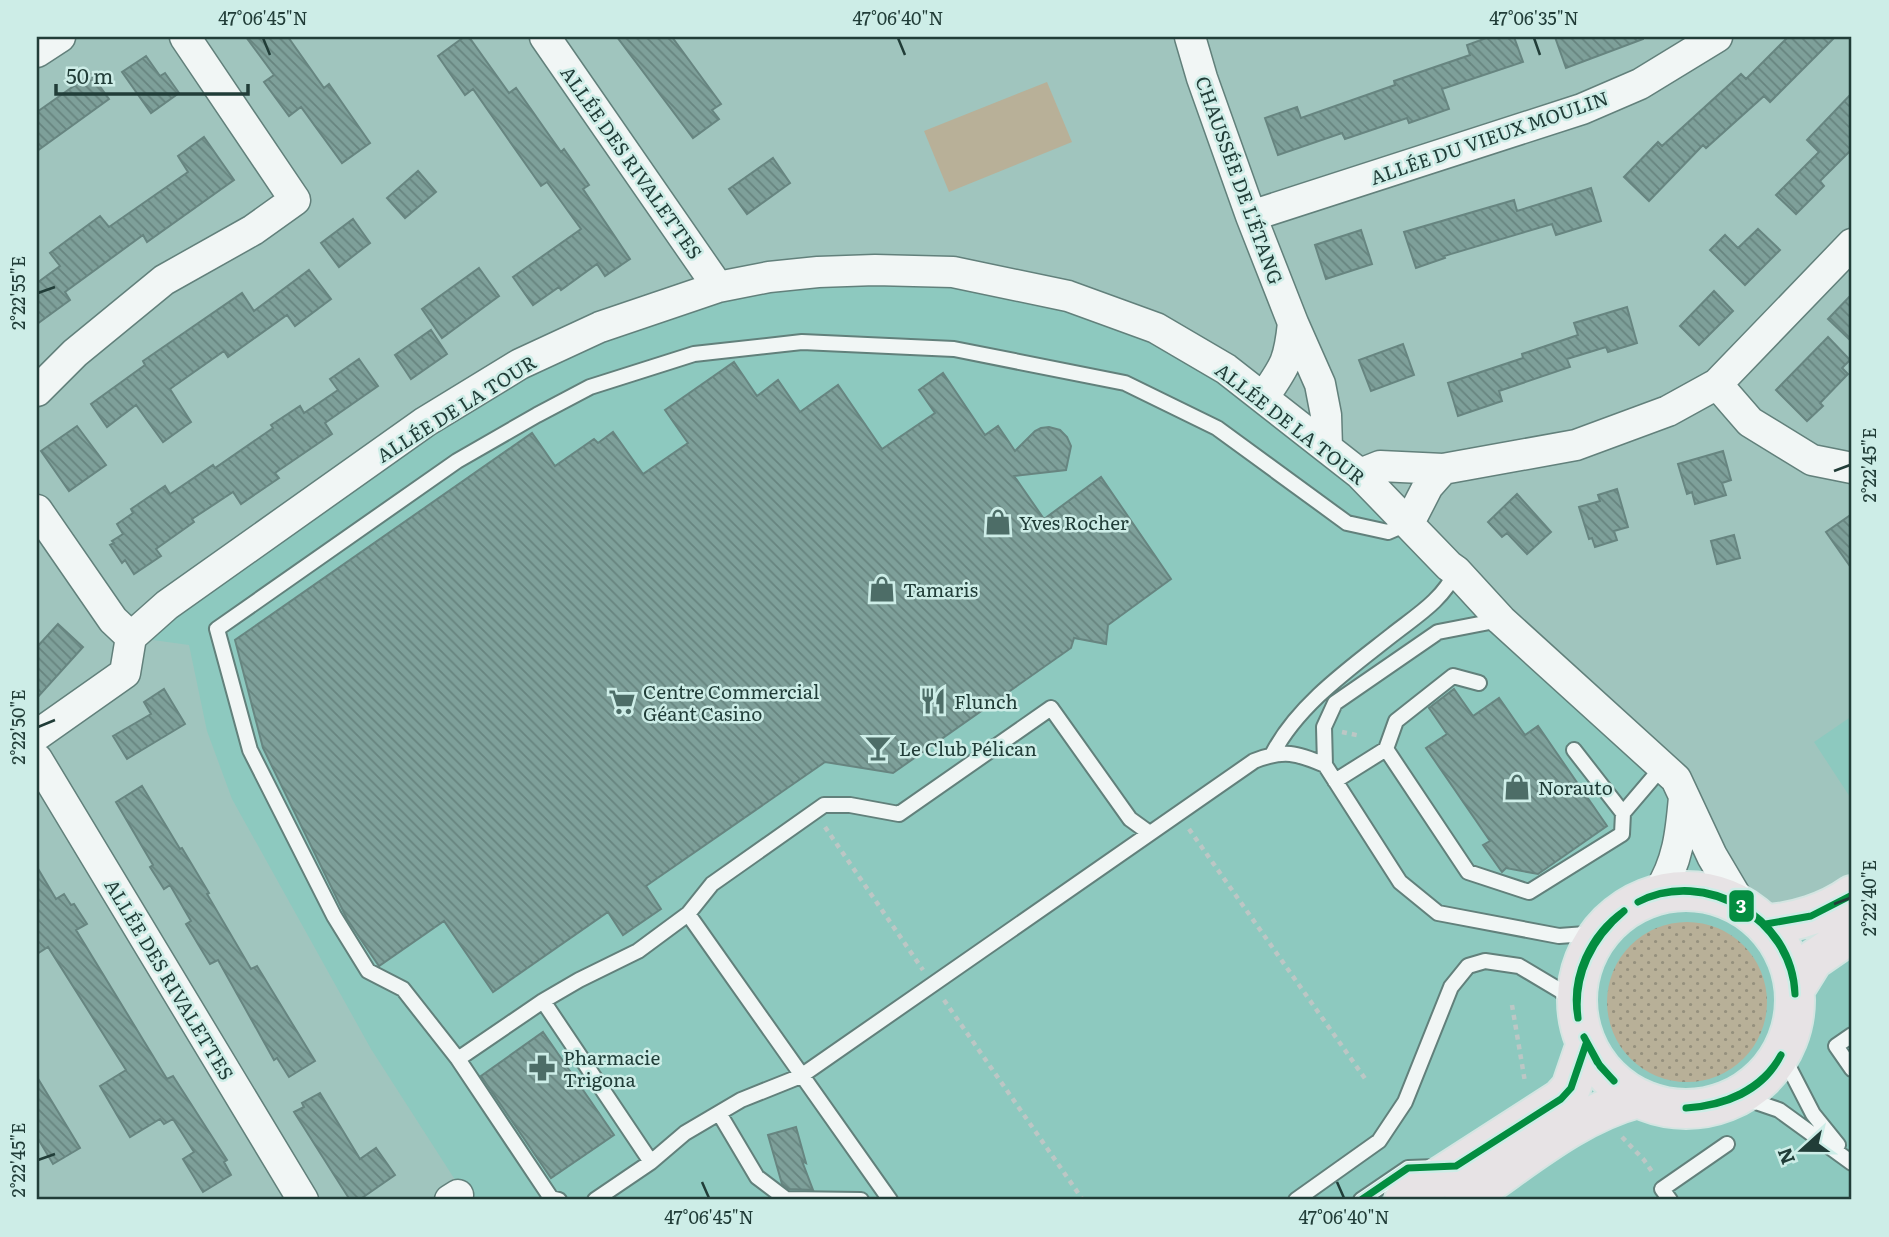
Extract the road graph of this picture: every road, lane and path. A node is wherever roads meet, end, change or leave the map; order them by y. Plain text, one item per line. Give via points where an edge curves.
1 (60, 37) edge
2 (185, 37) edge
3 (545, 37) edge
4 (1190, 37) edge
5 (1717, 37) edge
6 (1679, 47) edge
7 (37, 52) edge
8 (1251, 216) junction
9 (1852, 244) edge
10 (718, 287) junction
11 (1293, 323) junction
12 (1717, 384) junction
13 (37, 391) edge
14 (1263, 398) junction
15 (1327, 448) junction
16 (1852, 468) edge
17 (1443, 469) junction
18 (1360, 474) junction
19 (37, 510) edge
20 (1409, 523) junction
21 (1456, 571) junction
22 (1501, 620) junction
23 (131, 637) junction
24 (1479, 683) dead end
25 (1342, 732) dead end
26 (37, 734) edge
27 (1361, 736) dead end
28 (1386, 749) junction
29 (1574, 750) dead end
30 (1273, 753) junction
31 (37, 758) edge
32 (1325, 765) junction
33 (1663, 766) junction
34 (1335, 781) junction
35 (1684, 796) junction
36 (1623, 813) junction
37 (820, 820) dead end
38 (1186, 825) dead end
39 (1148, 832) junction
40 (1658, 893) junction
41 (1852, 895) edge
42 (688, 914) junction
43 (1753, 914) junction
44 (1599, 933) junction
45 (1852, 933) edge
46 (926, 974) dead end
47 (1795, 989) junction
48 (942, 997) dead end
49 (544, 1001) junction
50 (1511, 1005) dead end
51 (1582, 1028) junction
52 (1852, 1035) edge
53 (1782, 1054) junction
54 (458, 1059) junction
55 (1852, 1069) edge
56 (801, 1076) junction
57 (1366, 1080) dead end
58 (1525, 1082) dead end
59 (1738, 1096) junction
60 (1638, 1098) junction
61 (719, 1113) junction
62 (1623, 1137) dead end
63 (1727, 1144) dead end
64 (651, 1162) junction
65 (1852, 1163) edge
66 (1469, 1189) edge
67 (1666, 1195) edge
68 (303, 1200) edge
69 (559, 1200) edge
70 (595, 1200) edge
71 (861, 1200) edge
72 (890, 1200) edge
73 (1083, 1200) edge
74 (1296, 1200) edge
75 (1361, 1200) edge
76 (1404, 1200) edge

1 - 7 street
2 - 13 street via 295,200 253,230 164,280 75,353
3 - 10 street, ALLÉE DES RIVALETTES
4 - 8 street, CHAUSSÉE DE L'ÉTANG
5 - 6 street, ALLÉE DU VIEUX MOULIN
6 - 8 street, ALLÉE DU VIEUX MOULIN via 1640,84 1582,109
8 - 11 street, CHAUSSÉE DE L'ÉTANG
9 - 12 street
10 - 14 street, ALLÉE DE LA TOUR via 818,272 953,272 1068,296 1156,328 1226,369
10 - 23 street, ALLÉE DE LA TOUR via 600,327 520,364 425,422 167,605
11 - 14 street, CHAUSSÉE DE L'ÉTANG via 1284,370
11 - 15 street, CHAUSSÉE DE L'ÉTANG via 1320,384
12 - 16 street via 1750,422 1812,460
12 - 17 street via 1668,411 1576,445
14 - 15 street, ALLÉE DE LA TOUR
15 - 18 street, ALLÉE DE LA TOUR
17 - 18 street via 1380,466
17 - 20 street via 1428,485
18 - 20 street, ALLÉE DE LA TOUR
19 - 23 street via 113,620
20 - 21 street, ALLÉE DE LA TOUR
20 - 54 lane via 1388,532 1348,523 1217,428 1125,383 954,349 802,342 694,354 590,387 537,415 457,461 218,629 250,750 334,916 368,971 403,989
21 - 22 street, ALLÉE DE LA TOUR
21 - 30 lane via 1433,603 1306,710 1283,733
22 - 32 lane via 1438,632 1335,703 1324,727
22 - 33 street, ALLÉE DE LA TOUR
23 - 26 street via 125,673
24 - 28 lane via 1453,676 1396,721
25 - 27 path
28 - 34 lane
28 - 36 lane via 1468,872 1529,892 1622,834
29 - 36 lane
30 - 32 lane via 1298,753
30 - 39 lane
31 - 68 street, ALLÉE DES RIVALETTES
32 - 34 lane
33 - 35 street, ALLÉE DE LA TOUR
33 - 36 lane
34 - 44 lane via 1400,882 1438,913 1559,936
35 - 40 street via 1680,841 1669,877
35 - 43 street, ALLÉE DE LA TOUR via 1717,866
37 - 46 path
38 - 57 path
39 - 42 lane via 1130,819 1051,708 899,814 824,805 712,884
39 - 56 lane
40 - 43 main road via 1693,890 1717,894
40 - 44 main road via 1625,908
41 - 43 main road via 1786,923
42 - 49 lane via 638,951
42 - 56 lane
43 - 47 main road via 1785,952
44 - 51 main road via 1584,959 1577,988
45 - 47 main road via 1813,960
47 - 53 main road via 1792,1028
48 - 73 path
49 - 54 lane
49 - 64 lane
50 - 58 path
51 - 60 main road via 1608,1076
51 - 66 main road via 1571,1088
51 - 74 lane via 1561,991 1519,966 1485,961 1468,967 1451,987 1405,1102 1379,1141
52 - 55 lane via 1836,1046
53 - 59 main road via 1762,1081
53 - 65 lane via 1813,1114
54 - 69 lane via 551,1198
56 - 61 lane
56 - 72 lane
59 - 60 main road via 1707,1107 1670,1108
59 - 65 lane via 1779,1110
60 - 66 main road via 1578,1123
61 - 64 lane via 685,1133
61 - 71 lane via 757,1177 786,1199
62 - 67 path
63 - 67 lane
64 - 70 lane
66 - 75 lane via 1408,1168
66 - 76 main road

